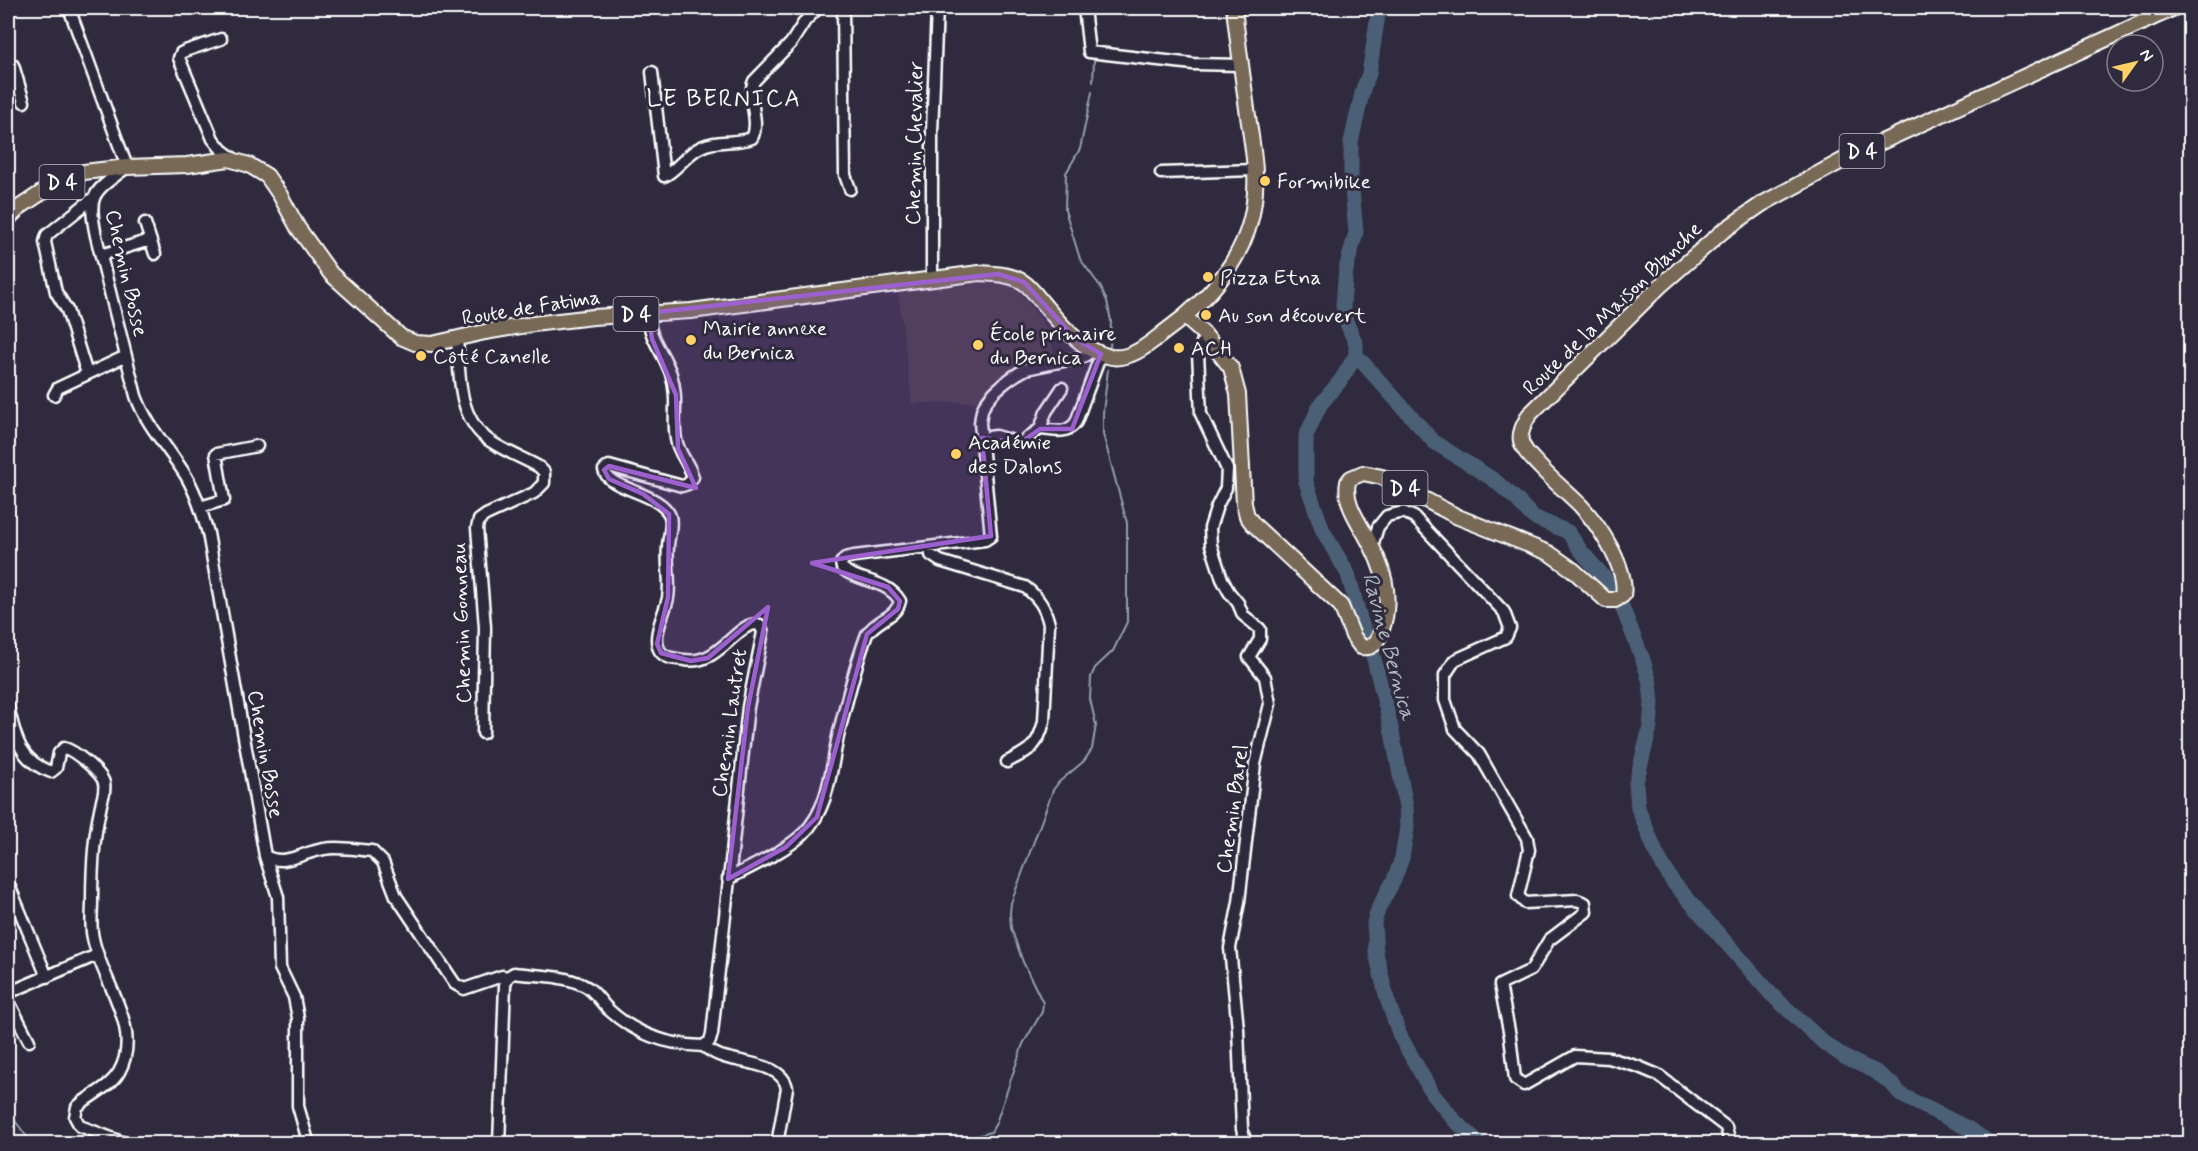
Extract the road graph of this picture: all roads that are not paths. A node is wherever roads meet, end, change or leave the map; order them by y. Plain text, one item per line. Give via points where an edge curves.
1 (69, 8) edge
2 (818, 8) edge
3 (843, 8) edge
4 (937, 8) edge
5 (1084, 8) edge
6 (1234, 8) edge
7 (2174, 8) edge
8 (220, 39) dead end
9 (1241, 65) junction
10 (8, 67) edge
11 (652, 72) dead end
12 (24, 102) dead end
13 (237, 162) junction
14 (127, 167) junction
15 (1255, 170) junction
16 (1161, 173) dead end
17 (850, 189) dead end
18 (92, 199) junction
19 (8, 219) edge
20 (145, 223) dead end
21 (150, 240) junction
22 (155, 254) dead end
23 (101, 255) junction
24 (933, 279) junction
25 (648, 313) junction
26 (1185, 317) junction
27 (1205, 335) junction
28 (457, 339) junction
29 (1096, 352) junction
30 (126, 356) junction
31 (87, 374) junction
32 (1062, 387) dead end
33 (54, 394) dead end
34 (1040, 429) junction
35 (982, 438) junction
36 (257, 446) dead end
37 (200, 507) junction
38 (1372, 546) junction
39 (930, 547) junction
40 (8, 706) edge
41 (483, 733) dead end
42 (1007, 762) dead end
43 (265, 855) junction
44 (728, 879) junction
45 (9, 885) edge
46 (97, 955) junction
47 (47, 976) junction
48 (508, 977) junction
49 (8, 998) edge
50 (29, 1041) dead end
51 (703, 1046) junction
52 (308, 1141) dead end
53 (127, 1143) edge
54 (499, 1143) edge
55 (777, 1143) edge
56 (1246, 1143) edge
57 (1730, 1143) edge

1 - 14 street
2 - 11 street via 787,48 754,81 751,88 756,129 752,138 700,147 664,176
3 - 17 street via 845,175
4 - 24 street, Chemin Chevalier via 932,132
5 - 9 street via 1089,52 1193,64
6 - 9 main road
7 - 38 main road, Route de la Maison Blanche / D 4 via 1862,151 1762,204 1723,231 1660,286 1529,415 1520,437 1523,448 1591,518 1612,553 1625,585 1623,595 1606,600 1549,553 1458,517 1382,477 1363,473 1348,482 1347,496
8 - 13 street via 185,51 179,58 213,138
9 - 15 main road
10 - 12 street via 13,65
13 - 14 main road, Route de Fatima / D 4 via 229,159
13 - 28 main road, Route de Fatima / D 4 via 267,176 331,274 401,337 432,344
14 - 18 street, Chemin Bosse via 99,188
14 - 19 main road, Route de Fatima / D 4 via 84,172 44,191
15 - 16 street
15 - 26 main road via 1252,217 1236,258
18 - 23 street, Chemin Bosse via 91,213
18 - 31 street, Chemin Bosse via 47,235 45,242 56,292 67,310
20 - 21 street
21 - 22 street
21 - 23 street
23 - 30 street, Chemin Bosse
24 - 25 main road, Route de Fatima / D 4 via 691,311
24 - 29 main road, Route de Fatima / D 4 via 979,273 1024,282 1075,338
25 - 28 main road, Route de Fatima / D 4 via 532,324
25 - 44 street, Chemin Lautret via 651,333 670,371 676,395 678,449 693,477 682,486 609,466 604,470 609,479 643,494 669,514 668,597 657,644 668,657 691,661 708,658 746,626 760,625 763,632 748,707
26 - 27 main road, Route de la Maison Blanche / D 4
26 - 29 main road via 1127,356 1114,358
27 - 38 main road, Route de la Maison Blanche / D 4 via 1231,368 1238,394 1247,516 1341,606 1358,644 1366,648 1377,642 1383,626 1386,588 1385,575
27 - 56 street, Chemin Barel via 1198,353 1201,414 1227,469 1226,488 1210,528 1210,545 1229,592 1243,615 1260,629 1260,639 1249,657 1265,677 1270,704 1255,764 1230,948
28 - 41 street, Chemin Gonneau via 463,399 471,422 487,439 544,472 544,483 534,493 486,515 477,528 484,627
29 - 34 street via 1094,374 1072,429
29 - 35 street via 1026,369 1009,379 983,408
30 - 31 street, Chemin Bosse
30 - 37 street, Chemin Bosse via 141,410 185,475
31 - 33 street, Chemin Bosse via 58,388
32 - 34 street
34 - 35 street via 1020,443 996,436
35 - 39 street via 991,536
36 - 37 street via 216,454 224,500
37 - 43 street, Chemin Bosse via 208,533
38 - 57 street via 1378,527 1387,516 1403,512 1414,517 1504,612 1510,628 1506,637 1455,660 1445,675 1444,700 1455,729 1479,754 1527,838 1529,850 1518,896 1525,903 1585,903 1586,912 1549,940 1531,970 1500,985 1515,1079 1524,1085 1575,1056 1609,1058 1658,1076 1726,1127
39 - 42 street via 932,555 940,561 1025,587 1046,611 1049,624 1042,732 1035,746
39 - 44 street via 854,556 841,563 847,572 895,592 900,601 898,609 867,634 817,817 803,834
40 - 46 street via 28,760 51,772 64,748 71,749 104,783 92,857 92,930
43 - 48 street via 283,861 324,848 372,851 383,862 396,896 455,984 464,989
43 - 52 street, Chemin Bosse via 278,897 280,968 294,998 298,1018 298,1106
44 - 51 street, Chemin Lautret via 712,1034
45 - 47 street
46 - 47 street
46 - 53 street via 123,1016 127,1050 119,1073 77,1107 75,1117 80,1126
47 - 49 street via 10,992
48 - 51 street via 514,974 585,985 608,1010 647,1036
48 - 54 street
49 - 50 street
51 - 55 street via 724,1057 776,1072 786,1082

